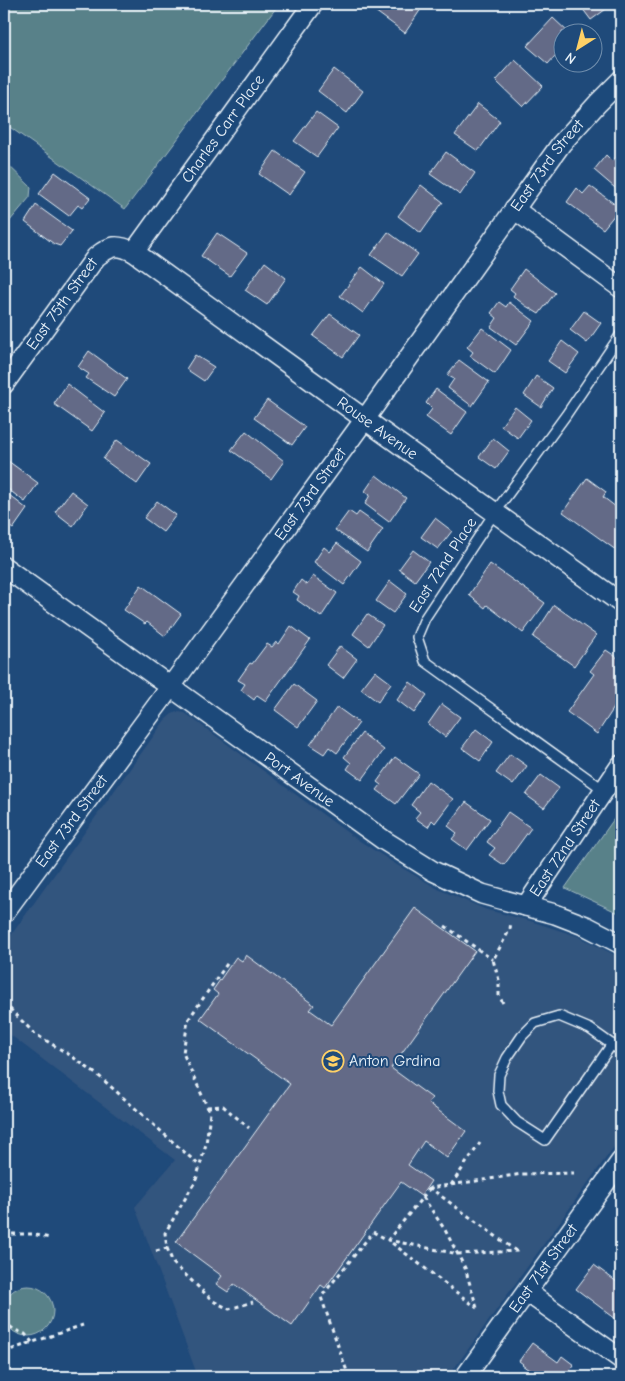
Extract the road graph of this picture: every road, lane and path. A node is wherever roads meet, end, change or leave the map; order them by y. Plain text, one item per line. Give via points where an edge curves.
1 (313, 4) edge
2 (621, 80) edge
3 (514, 209) junction
4 (134, 252) junction
5 (621, 288) edge
6 (621, 334) edge
7 (4, 384) edge
8 (364, 419) junction
9 (495, 512) junction
10 (4, 567) edge
11 (621, 603) edge
12 (171, 686) junction
13 (621, 765) edge
14 (604, 790) junction
15 (526, 906) junction
16 (4, 913) edge
17 (511, 919) dead end
18 (445, 926) dead end
19 (621, 944) edge
20 (493, 960) junction
21 (229, 961) dead end
22 (4, 1003) edge
23 (503, 1003) dead end
24 (612, 1044) junction
25 (621, 1051) edge
26 (207, 1107) junction
27 (249, 1128) dead end
28 (480, 1143) dead end
29 (621, 1161) edge
30 (200, 1166) junction
31 (574, 1172) dead end
32 (451, 1185) junction
33 (430, 1188) junction
34 (423, 1197) junction
35 (4, 1234) edge
36 (50, 1238) dead end
37 (388, 1240) junction
38 (167, 1248) junction
39 (156, 1251) dead end
40 (458, 1254) junction
41 (4, 1289) edge
42 (527, 1292) junction
43 (4, 1302) edge
44 (253, 1302) dead end
45 (4, 1321) edge
46 (83, 1325) dead end
47 (32, 1342) junction
48 (4, 1352) edge
49 (621, 1359) edge
50 (349, 1377) edge
51 (465, 1377) edge

1 - 4 street, Charles Carr Place
2 - 3 street, East 73rd Street via 561,144
3 - 5 street
3 - 8 street, East 73rd Street
4 - 7 street, East 75th Street via 114,247 96,257
4 - 8 street, Rouse Avenue
6 - 9 lane, East 72nd Place
8 - 9 street, Rouse Avenue
8 - 12 street, East 73rd Street
9 - 11 street, Rouse Avenue
9 - 14 lane, East 72nd Place via 425,618 417,637 425,661
10 - 12 street, Port Avenue
12 - 15 street, Port Avenue via 433,872 482,894
12 - 16 street, East 73rd Street
13 - 14 street, East 72nd Street
14 - 15 street, East 72nd Street
15 - 19 street, Port Avenue via 586,926
17 - 20 path via 510,929
18 - 20 path
20 - 23 path
21 - 26 path via 188,1020 183,1053
22 - 30 path via 35,1034 100,1077
24 - 24 lane via 590,1029 559,1016 535,1022 512,1050 499,1075 500,1105 517,1122 545,1140
24 - 25 lane
26 - 27 path via 223,1106
26 - 30 path via 210,1113
28 - 32 path
29 - 42 street, East 71st Street
30 - 38 path via 196,1180 165,1232
31 - 32 path via 522,1174
32 - 33 path
33 - 34 path
33 - 40 path via 518,1252
34 - 37 path
34 - 40 path
35 - 36 path
37 - 40 path
37 - 40 path via 477,1308
37 - 50 path via 373,1232 321,1297
38 - 39 path
38 - 44 path via 173,1263 212,1301 229,1309
41 - 43 path
42 - 49 street
42 - 51 street, East 71st Street
45 - 47 path
46 - 47 path
47 - 48 path

